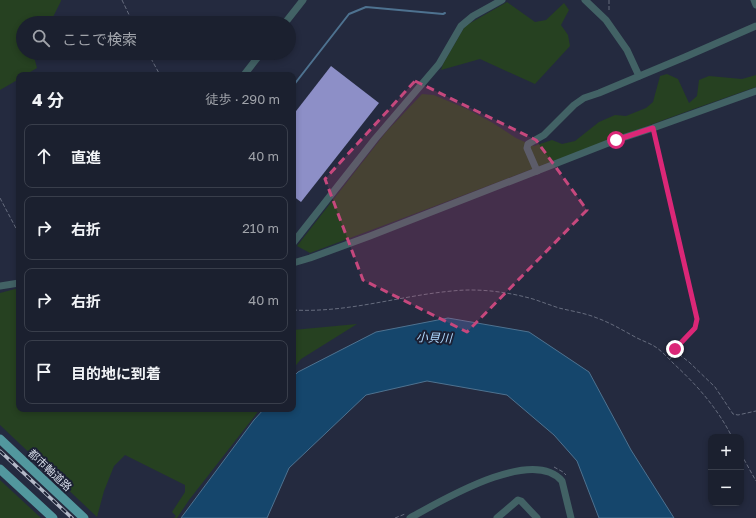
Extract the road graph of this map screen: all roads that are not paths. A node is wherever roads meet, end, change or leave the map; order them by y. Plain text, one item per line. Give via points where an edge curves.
1 (303, 0) edge
2 (502, 0) edge
3 (585, 0) edge
4 (754, 0) edge
5 (756, 5) edge
6 (290, 16) edge
7 (756, 26) edge
8 (256, 60) edge
9 (246, 72) edge
10 (639, 76) junction
11 (756, 91) edge
12 (537, 171) junction
13 (296, 239) edge
14 (296, 262) edge
15 (16, 283) edge
16 (0, 286) edge
17 (0, 439) edge
18 (0, 469) edge
19 (409, 515) edge
20 (53, 518) edge
21 (84, 518) edge
22 (497, 518) edge
23 (537, 518) edge
24 (570, 518) edge

1 - 6 street
2 - 13 street via 473,16 461,26 436,68 375,139
3 - 10 street via 606,20 627,50
4 - 5 street
7 - 10 street
8 - 9 street
10 - 12 street via 584,98 544,135 528,144 527,148
11 - 12 street via 616,140
12 - 14 street
15 - 16 street
17 - 21 main road, 都市軸道路
18 - 20 main road
19 - 24 street via 482,481 503,475 544,470 562,481
22 - 23 street via 518,500

